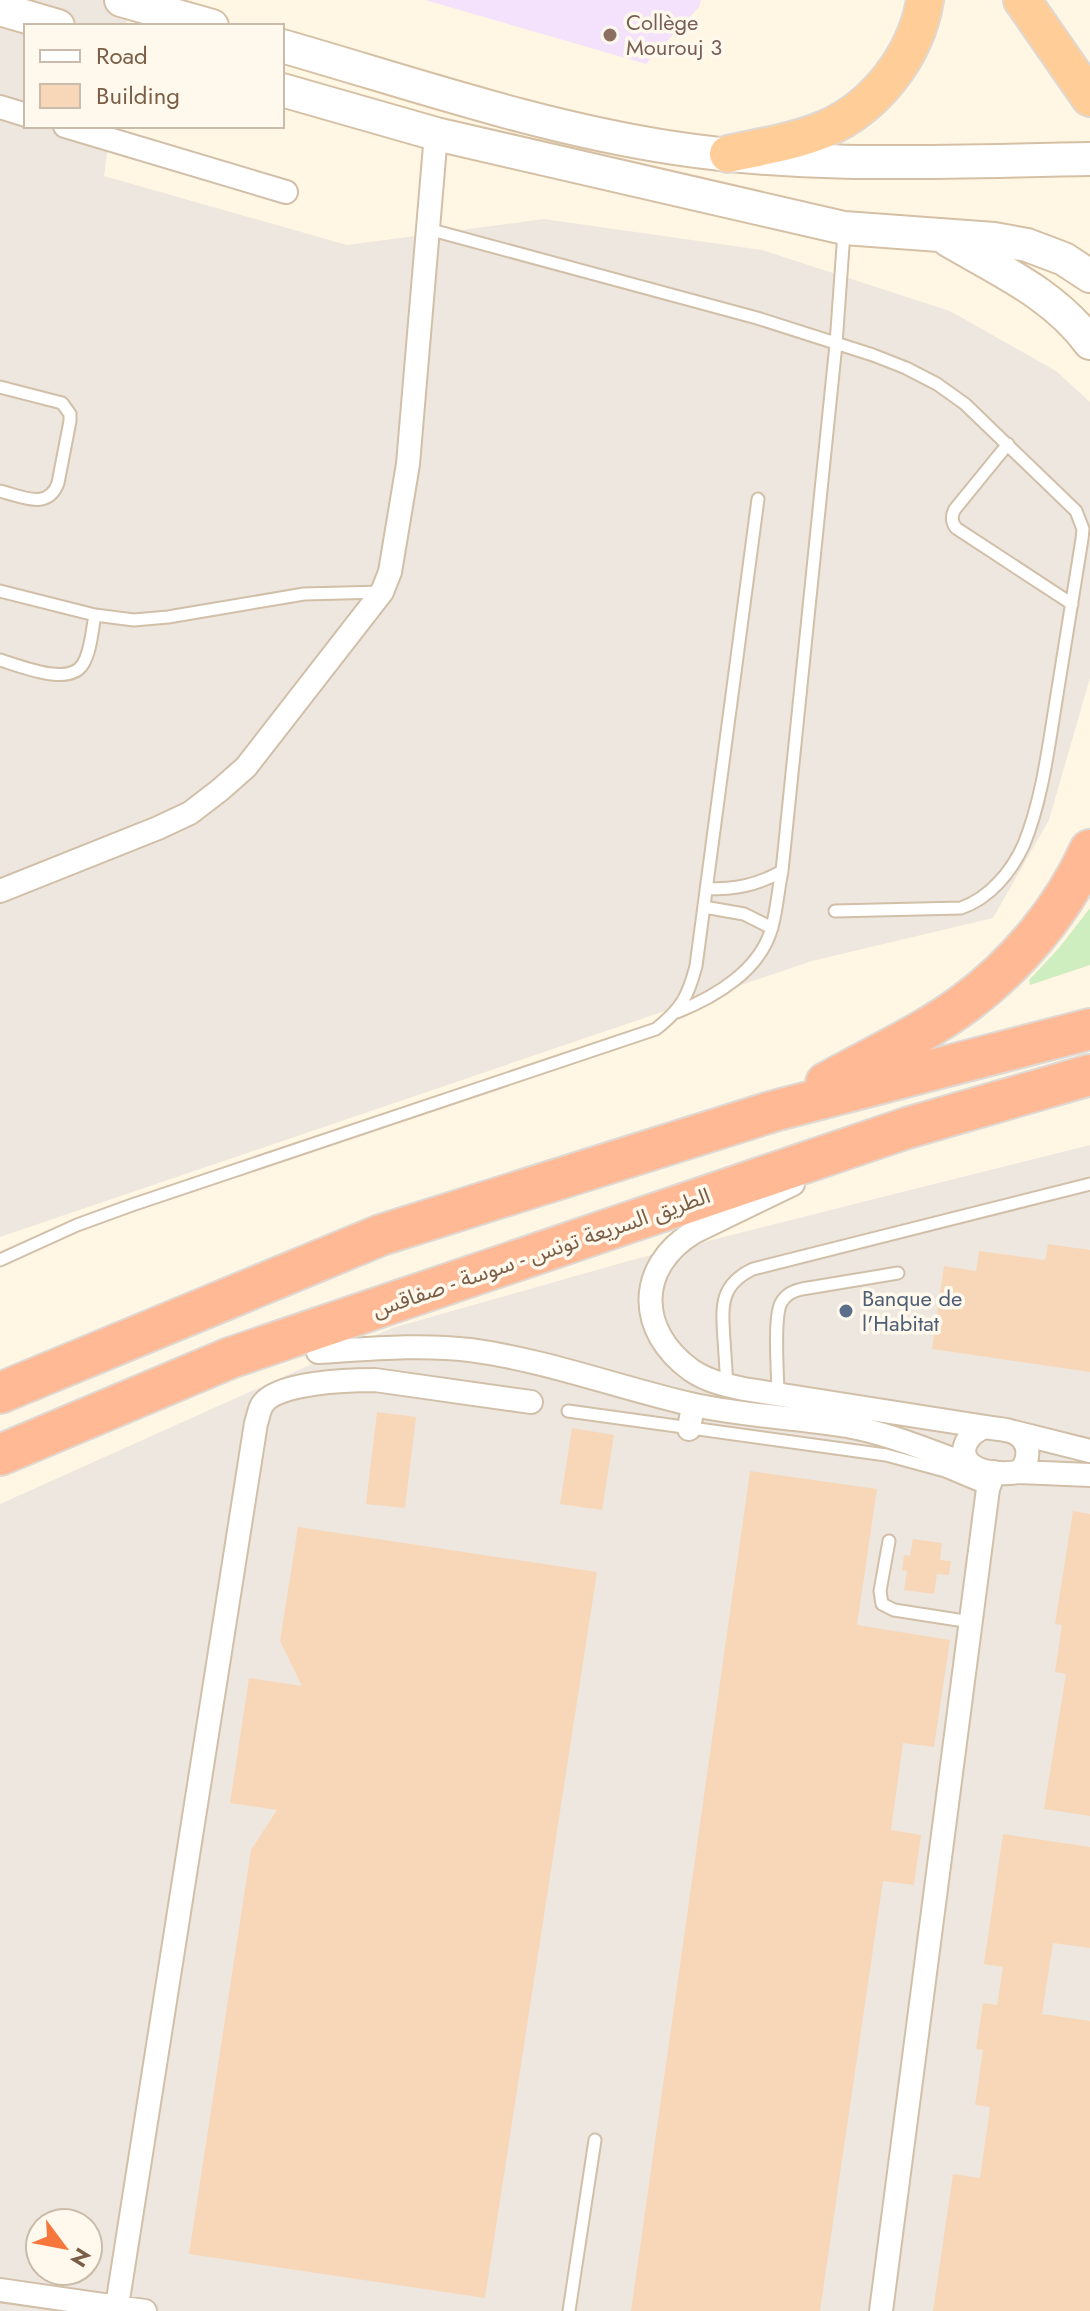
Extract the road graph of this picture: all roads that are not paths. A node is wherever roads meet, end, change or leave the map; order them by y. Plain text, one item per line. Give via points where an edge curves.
1 (121, 0) edge
2 (925, 0) edge
3 (1022, 0) edge
4 (0, 9) edge
5 (51, 24) edge
6 (205, 24) edge
7 (284, 47) edge
8 (284, 91) edge
9 (1090, 98) edge
10 (0, 107) edge
11 (24, 114) edge
12 (72, 128) edge
13 (436, 134) junction
14 (728, 154) junction
15 (1090, 159) edge
16 (286, 192) dead end
17 (844, 228) junction
18 (428, 229) junction
19 (942, 237) junction
20 (1090, 276) edge
21 (1090, 343) edge
22 (836, 344) junction
23 (0, 387) edge
24 (1008, 444) junction
25 (0, 491) edge
26 (758, 499) dead end
27 (0, 591) edge
28 (382, 592) junction
29 (1072, 604) junction
30 (95, 615) junction
31 (0, 660) edge
32 (1090, 850) edge
33 (782, 871) junction
34 (706, 889) junction
35 (0, 891) edge
36 (704, 907) junction
37 (835, 911) dead end
38 (772, 928) junction
39 (676, 1013) junction
40 (1090, 1029) edge
41 (1090, 1075) edge
42 (774, 1111) junction
43 (907, 1128) junction
44 (1090, 1184) edge
45 (0, 1260) edge
46 (898, 1273) dead end
47 (318, 1352) joint
48 (230, 1358) junction
49 (727, 1385) junction
50 (0, 1393) edge
51 (778, 1395) junction
52 (531, 1402) dead end
53 (693, 1405) junction
54 (568, 1411) dead end
55 (986, 1427) junction
56 (689, 1429) junction
57 (1013, 1432) junction
58 (1090, 1451) edge
59 (0, 1455) edge
60 (1019, 1472) junction
61 (1090, 1475) edge
62 (985, 1476) junction
63 (889, 1541) dead end
64 (971, 1622) junction
65 (595, 2140) dead end
66 (0, 2290) edge
67 (117, 2306) junction
68 (145, 2311) edge
69 (569, 2311) edge
70 (881, 2311) edge

1 - 6 main road
2 - 14 highway via 902,60 864,105 813,134
3 - 9 highway
4 - 5 main road
7 - 14 main road via 573,128
8 - 13 main road
10 - 11 street
12 - 16 street
13 - 17 main road
13 - 18 street
14 - 15 main road via 832,163
17 - 19 main road
17 - 22 lane
18 - 22 lane via 727,309
18 - 28 street via 408,464
19 - 20 main road via 1027,245
19 - 21 main road via 1046,298
22 - 24 lane via 937,384
22 - 33 lane
23 - 25 lane via 62,403 70,414 55,492 40,501
24 - 29 lane via 1081,519
24 - 29 lane via 955,509 952,522
26 - 34 lane
27 - 30 lane
28 - 30 lane via 304,594 134,620
28 - 35 street via 246,767 220,790 158,828
29 - 37 lane via 1042,782 1024,843 1002,879 961,908
30 - 31 lane via 85,658 73,673 55,675
32 - 42 highway via 1045,925 986,987 945,1017
33 - 34 lane via 746,887
33 - 38 lane
34 - 36 lane
36 - 38 lane via 744,914
36 - 39 lane via 690,991
38 - 39 lane via 764,947 735,979
39 - 45 lane via 656,1029 118,1210
40 - 42 highway
41 - 43 highway, الطريق السريعة تونس - سوسة - صفاقس
42 - 50 highway via 381,1235
43 - 48 highway, الطريق السريعة تونس - سوسة - صفاقس
43 - 49 street via 694,1232 664,1258 651,1294 655,1331 692,1371
44 - 49 lane via 741,1275 724,1297
46 - 51 lane via 802,1289 782,1300 777,1315
47 - 48 highway
47 - 53 street via 470,1350
48 - 59 highway, الطريق السريعة تونس - سوسة - صفاقس
49 - 51 street
51 - 55 street
52 - 67 street via 363,1380 293,1389 262,1404
53 - 56 street
53 - 62 street via 847,1426 898,1439
54 - 56 lane
55 - 57 street
55 - 62 street via 967,1439 965,1454
56 - 62 lane via 886,1455
57 - 58 street
57 - 60 street via 1028,1452
60 - 61 street
60 - 62 street
62 - 64 street
63 - 64 lane via 882,1604
64 - 70 street
65 - 69 lane
66 - 67 street
67 - 68 street

